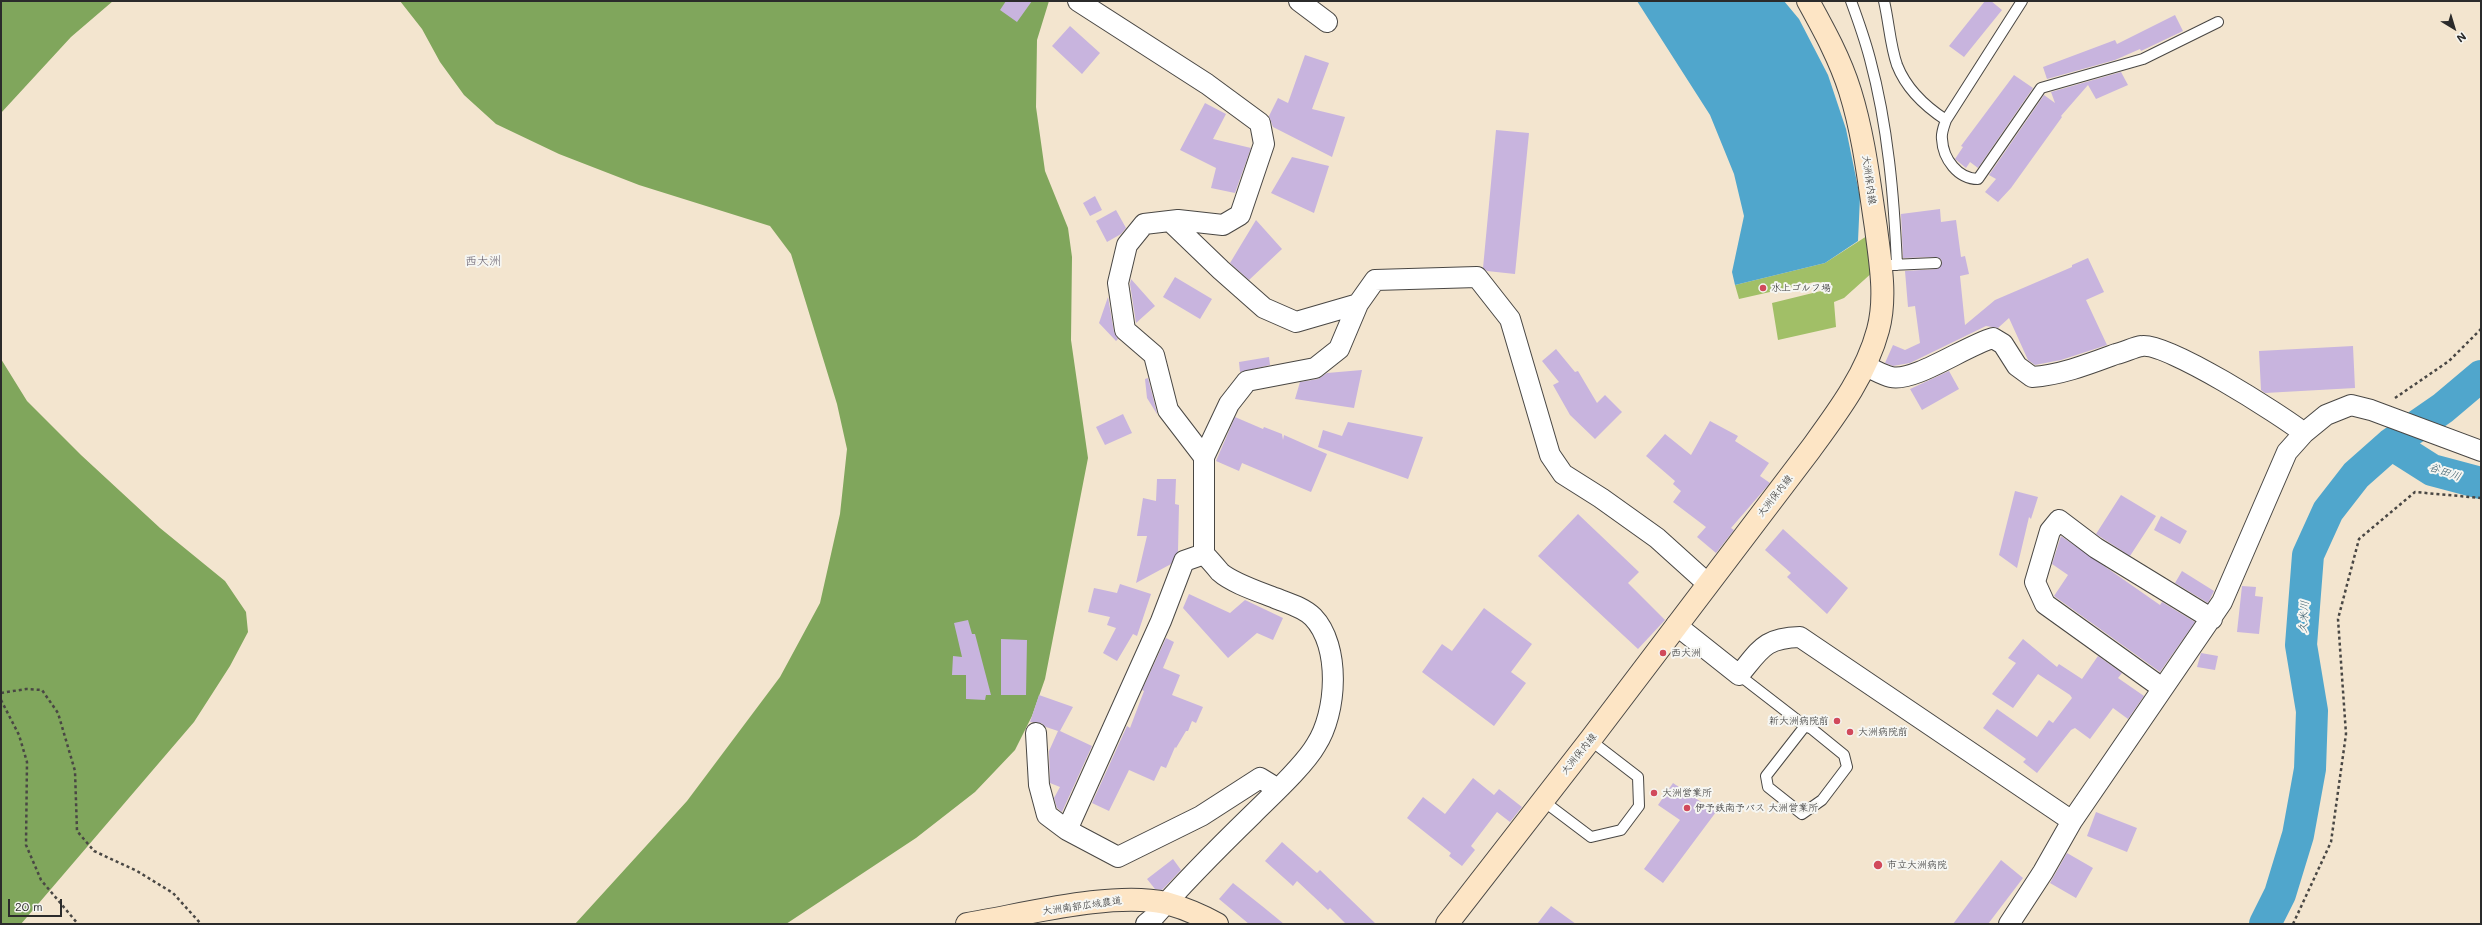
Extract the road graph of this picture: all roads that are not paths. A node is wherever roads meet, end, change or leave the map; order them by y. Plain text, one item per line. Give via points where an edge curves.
1 (1078, 1) edge
2 (1299, 1) edge
3 (1808, 1) edge
4 (1851, 1) edge
5 (1884, 1) edge
6 (2022, 1) edge
7 (1327, 22) dead end
8 (2218, 22) dead end
9 (1946, 120) junction
10 (1170, 221) junction
11 (1936, 263) dead end
12 (1889, 265) junction
13 (1358, 304) junction
14 (1865, 366) junction
15 (2304, 433) junction
16 (2473, 448) edge
17 (1204, 457) junction
18 (1204, 554) junction
19 (1708, 584) junction
20 (2212, 619) junction
21 (1676, 625) junction
22 (1740, 675) junction
23 (2162, 688) junction
24 (1805, 726) junction
25 (1036, 733) dead end
26 (1590, 740) junction
27 (1278, 789) junction
28 (1542, 800) junction
29 (2072, 820) junction
30 (1066, 830) junction
31 (1166, 903) junction
32 (967, 924) edge
33 (1146, 924) edge
34 (1217, 924) edge
35 (1447, 924) edge
36 (2009, 924) edge

1 - 10 street via 1207,84 1260,123 1264,144 1240,215 1223,224
2 - 7 street
3 - 12 main road, 大洲保内線 via 1832,46 1850,91
4 - 12 lane via 1870,59 1890,176
5 - 9 lane via 1897,65 1927,108
6 - 9 lane
8 - 9 lane via 2143,59 2040,88 1978,179 1968,179 1951,166 1942,139
10 - 13 street via 1264,308 1296,322
10 - 17 street via 1144,224 1127,245 1118,283 1125,330 1154,355 1168,410
11 - 12 lane
12 - 14 main road, 大洲保内線 via 1879,330
13 - 17 street via 1339,349 1315,368 1247,381 1229,404
13 - 19 street via 1375,280 1477,278 1510,319 1550,455 1563,474 1658,538
14 - 15 street via 1890,377 1907,378 1978,342 1993,338 2004,344 2017,366 2032,377 2052,376 2143,345 2203,370 2282,416
14 - 19 main road, 大洲保内線 via 1845,402
15 - 16 street via 2326,415 2351,405 2372,410
15 - 20 street via 2287,452 2222,602
17 - 18 street
18 - 27 street via 1222,573 1296,606 1312,616 1327,638 1332,659 1331,706 1327,724 1316,746
18 - 30 street via 1184,561 1161,621
19 - 21 main road, 大洲保内線
20 - 23 street
20 - 23 street via 2096,548 2059,520 2050,531 2035,582 2045,604
21 - 22 street
21 - 26 main road, 大洲保内線
22 - 24 lane
22 - 29 street via 1763,647 1779,638 1800,637
23 - 29 street
24 - 24 lane via 1844,755 1847,767 1822,800 1802,814 1768,787 1766,776
25 - 30 street via 1039,785 1047,815
26 - 28 main road, 大洲保内線
26 - 28 lane via 1638,777 1640,806 1621,830 1591,837
27 - 30 street via 1260,778 1202,816 1118,857
27 - 31 street
28 - 35 main road, 大洲保内線
29 - 36 street via 2043,872
31 - 32 main road, 大洲南部広域農道 via 1136,900 1097,902
31 - 33 street
31 - 34 main road, 大洲南部広域農道 via 1197,913

